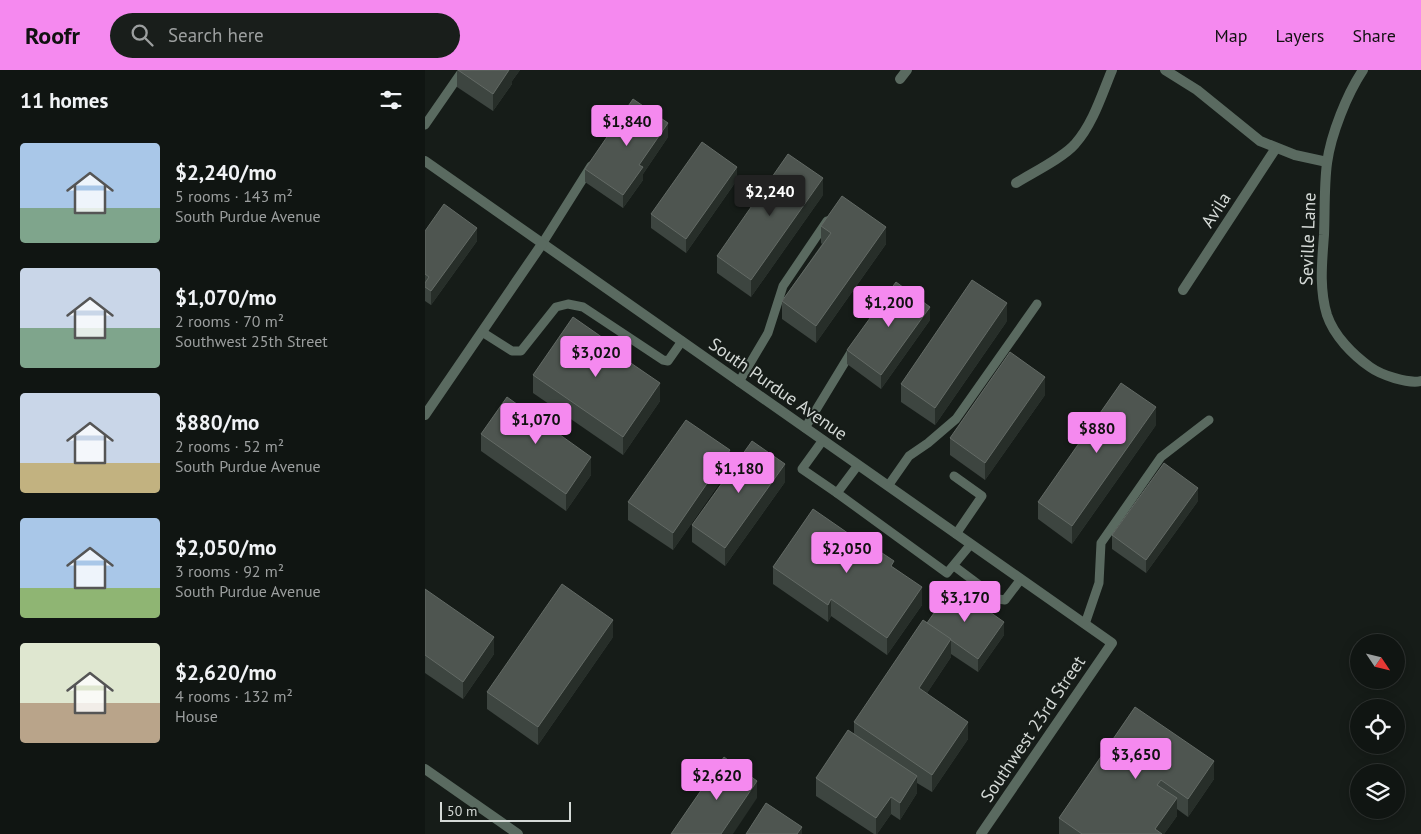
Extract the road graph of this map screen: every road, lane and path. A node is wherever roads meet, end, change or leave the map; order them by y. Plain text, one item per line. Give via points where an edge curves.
1 (463, 70) edge
2 (907, 70) edge
3 (1112, 70) edge
4 (1165, 70) edge
5 (1363, 70) edge
6 (900, 79) dead end
7 (425, 125) edge
8 (1275, 148) junction
9 (597, 157) edge
10 (425, 161) edge
11 (1327, 162) junction
12 (1016, 183) dead end
13 (831, 215) edge
14 (542, 244) junction
15 (1183, 290) dead end
16 (1037, 304) dead end
17 (482, 332) junction
18 (681, 341) junction
19 (858, 341) edge
20 (1421, 381) edge
21 (739, 382) junction
22 (425, 415) edge
23 (1209, 420) dead end
24 (805, 428) junction
25 (823, 440) junction
26 (858, 465) junction
27 (954, 476) dead end
28 (888, 486) junction
29 (837, 493) junction
30 (956, 534) junction
31 (971, 544) junction
32 (954, 566) junction
33 (1021, 579) junction
34 (1085, 624) junction
35 (1112, 643) joint
36 (425, 769) edge
37 (518, 834) edge
38 (981, 834) edge

1 - 7 lane
2 - 6 street
3 - 12 street via 1094,113 1075,144
4 - 8 street via 1197,90 1260,141
5 - 11 street, Seville Lane via 1345,106
8 - 11 street
8 - 15 street, Avila
9 - 14 lane
10 - 14 street, South Purdue Avenue
11 - 20 street, Seville Lane via 1322,272 1328,317 1347,346 1374,370 1393,378
13 - 21 lane via 783,286 768,333
14 - 17 street
14 - 18 street, South Purdue Avenue
16 - 28 lane via 956,418 909,456
17 - 18 lane via 512,351 521,351 556,307 568,304 583,307 663,360 668,361
17 - 22 street
18 - 21 street, South Purdue Avenue
19 - 24 lane
21 - 24 street, South Purdue Avenue
23 - 34 lane via 1161,457 1101,543 1099,584
24 - 25 street, South Purdue Avenue
25 - 26 street, South Purdue Avenue
25 - 29 lane via 802,469
26 - 28 street, South Purdue Avenue
26 - 29 lane
27 - 30 lane via 983,496
28 - 30 street, South Purdue Avenue
29 - 32 lane via 947,574
30 - 31 street, South Purdue Avenue
31 - 32 lane
31 - 33 street, South Purdue Avenue
32 - 33 lane via 998,599 1005,600
33 - 34 street, South Purdue Avenue
34 - 35 street, South Purdue Avenue
35 - 38 street, Southwest 23rd Street
36 - 37 street

